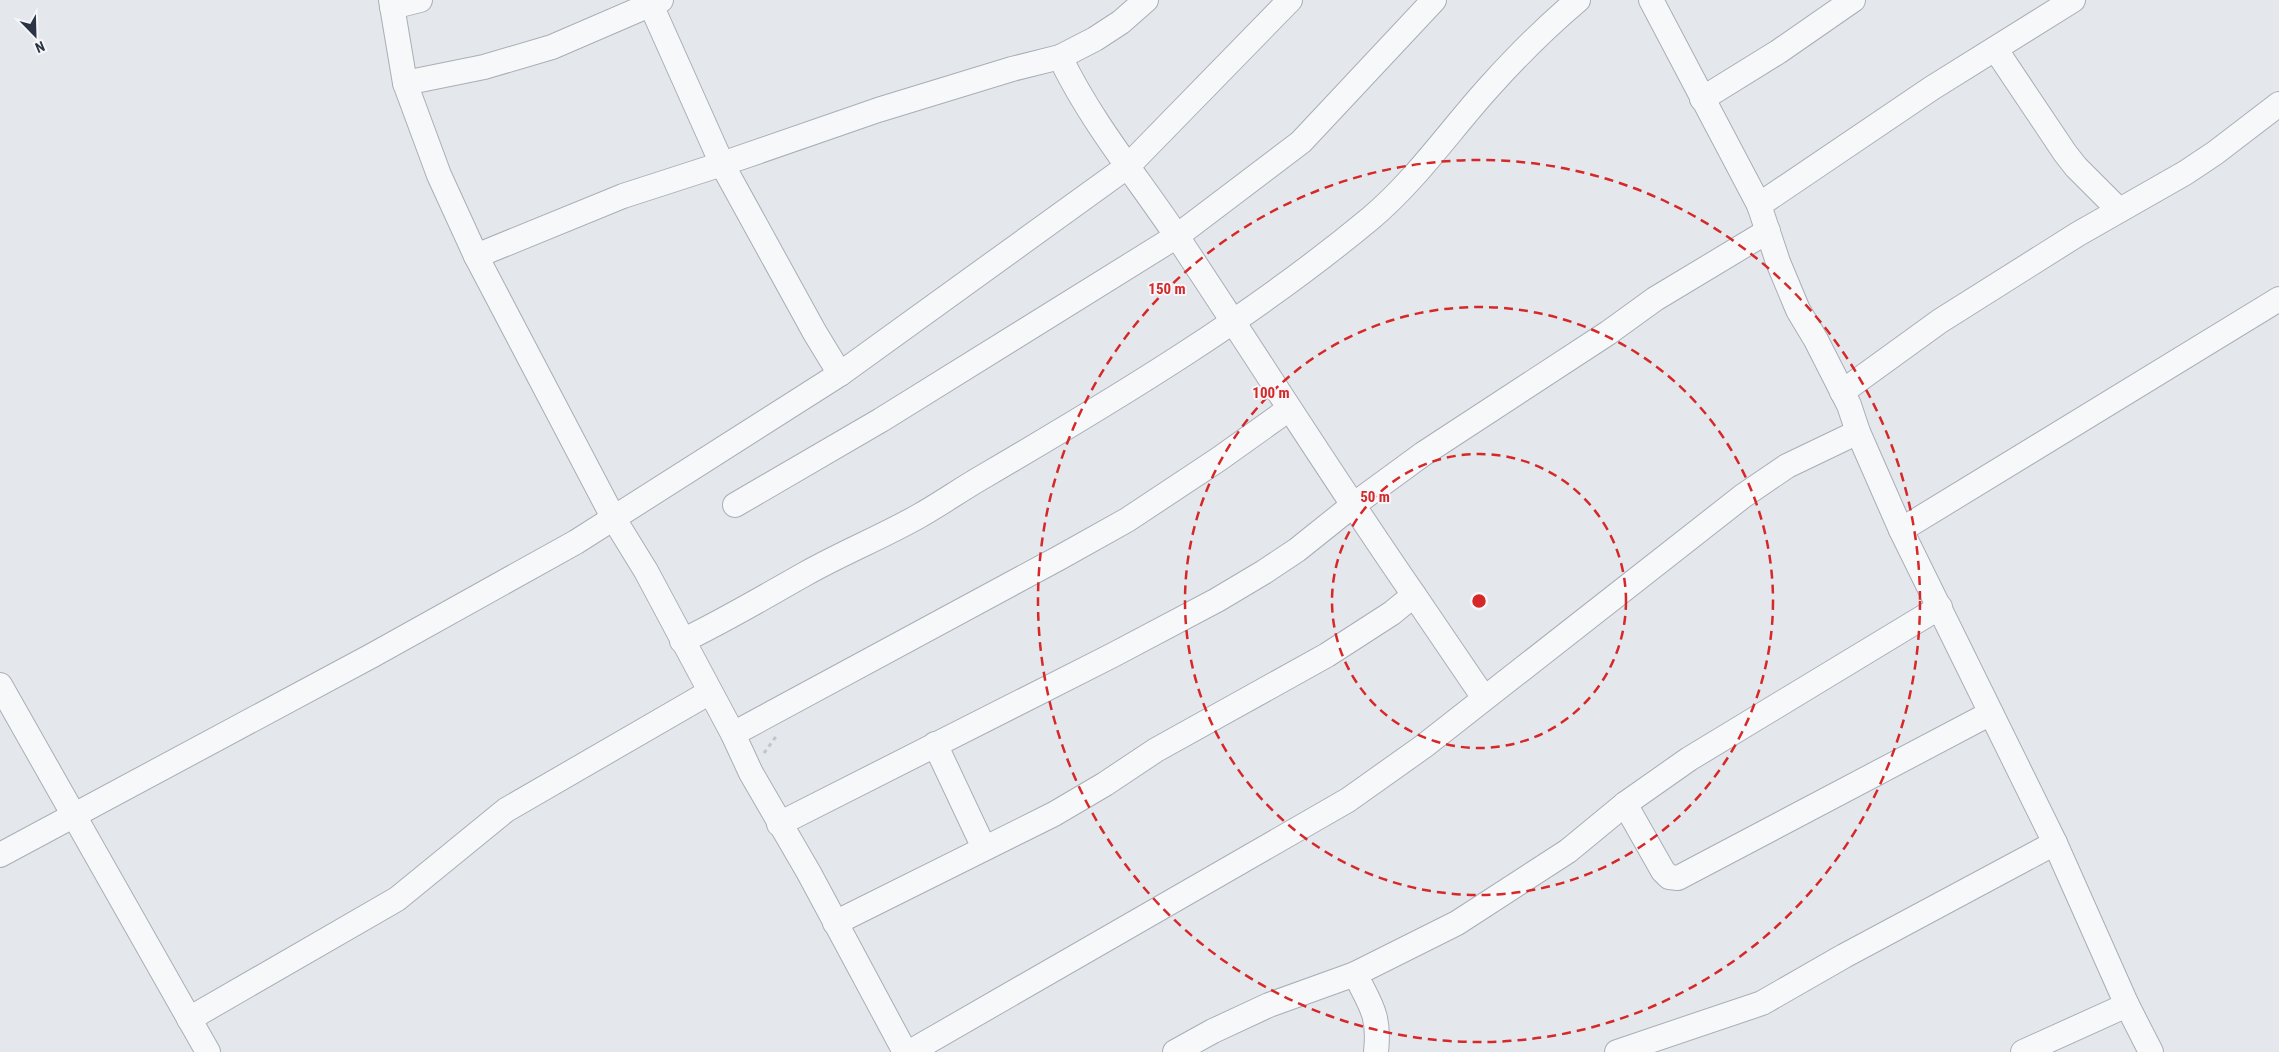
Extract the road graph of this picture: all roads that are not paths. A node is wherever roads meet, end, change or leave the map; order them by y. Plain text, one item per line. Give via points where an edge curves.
1 (420, 0) edge
2 (1146, 0) edge
3 (1290, 0) edge
4 (1434, 0) edge
5 (1578, 0) edge
6 (1651, 0) edge
7 (1853, 0) edge
8 (2073, 0) edge
9 (656, 3) edge
10 (391, 4) edge
11 (1996, 50) junction
12 (1060, 57) junction
13 (405, 83) junction
14 (1702, 99) junction
15 (2279, 104) edge
16 (722, 164) junction
17 (1128, 166) junction
18 (1759, 205) junction
19 (2119, 210) junction
20 (1768, 231) junction
21 (1177, 236) junction
22 (476, 256) junction
23 (2279, 299) edge
24 (1234, 322) junction
25 (840, 374) junction
26 (1842, 392) junction
27 (1289, 409) junction
28 (1858, 432) junction
29 (734, 506) dead end
30 (1352, 506) junction
31 (614, 519) junction
32 (1901, 530) junction
33 (1414, 595) junction
34 (1940, 607) junction
35 (682, 641) junction
36 (0, 685) edge
37 (710, 692) junction
38 (1484, 698) junction
39 (1991, 713) junction
40 (733, 734) junction
41 (935, 744) junction
42 (1625, 804) junction
43 (76, 816) junction
44 (779, 824) junction
45 (2055, 843) junction
46 (984, 848) junction
47 (0, 855) edge
48 (835, 923) junction
49 (1355, 974) junction
50 (2127, 1005) junction
51 (189, 1019) junction
52 (208, 1052) edge
53 (904, 1052) edge
54 (910, 1052) edge
55 (1175, 1052) edge
56 (1376, 1052) edge
57 (1617, 1052) edge
58 (2023, 1052) edge
59 (2151, 1052) edge

1 - 10 street
2 - 12 street via 1115,26
3 - 17 street
4 - 21 street via 1301,142
5 - 24 street via 1546,27 1489,87 1434,154 1374,215
6 - 14 street
7 - 14 street
8 - 11 street
9 - 13 street via 552,47 484,67
9 - 16 street
10 - 13 street
11 - 18 street via 1932,88
11 - 19 street via 2071,160
12 - 16 street via 878,110
12 - 17 street via 1086,107
13 - 22 street via 439,175
14 - 18 street
15 - 19 street via 2215,154
16 - 22 street via 623,196
16 - 25 street
17 - 21 street
17 - 25 street
18 - 20 street
19 - 26 street via 1940,320
20 - 26 street via 1798,310
20 - 30 street via 1655,299 1423,454
21 - 24 street
21 - 29 street via 881,420
22 - 31 street
23 - 32 street
24 - 27 street
24 - 35 street via 921,515
25 - 31 street
26 - 28 street
27 - 30 street
27 - 40 street via 1127,520
28 - 32 street
28 - 38 street via 1787,466 1758,485
30 - 33 street
30 - 41 street via 1297,550 1217,600
31 - 35 street via 646,571
31 - 43 street via 373,655
32 - 34 street
33 - 38 street
33 - 46 street via 1327,655 1156,750 1054,814
34 - 39 street
34 - 42 street via 1689,759
35 - 37 street
36 - 43 street
37 - 40 street
37 - 51 street via 506,810 397,899
38 - 54 street via 1410,757 1348,800
39 - 42 street via 1678,878 1669,877 1663,871
39 - 45 street
40 - 44 street via 750,773
41 - 44 street
41 - 46 street
42 - 49 street via 1568,851 1498,897 1457,922
43 - 47 street
43 - 51 street
44 - 48 street
45 - 50 street
45 - 57 street via 1762,1003
46 - 48 street
48 - 53 street
49 - 55 street via 1269,1005
49 - 56 street via 1377,1020
50 - 58 street
50 - 59 street
51 - 52 street

